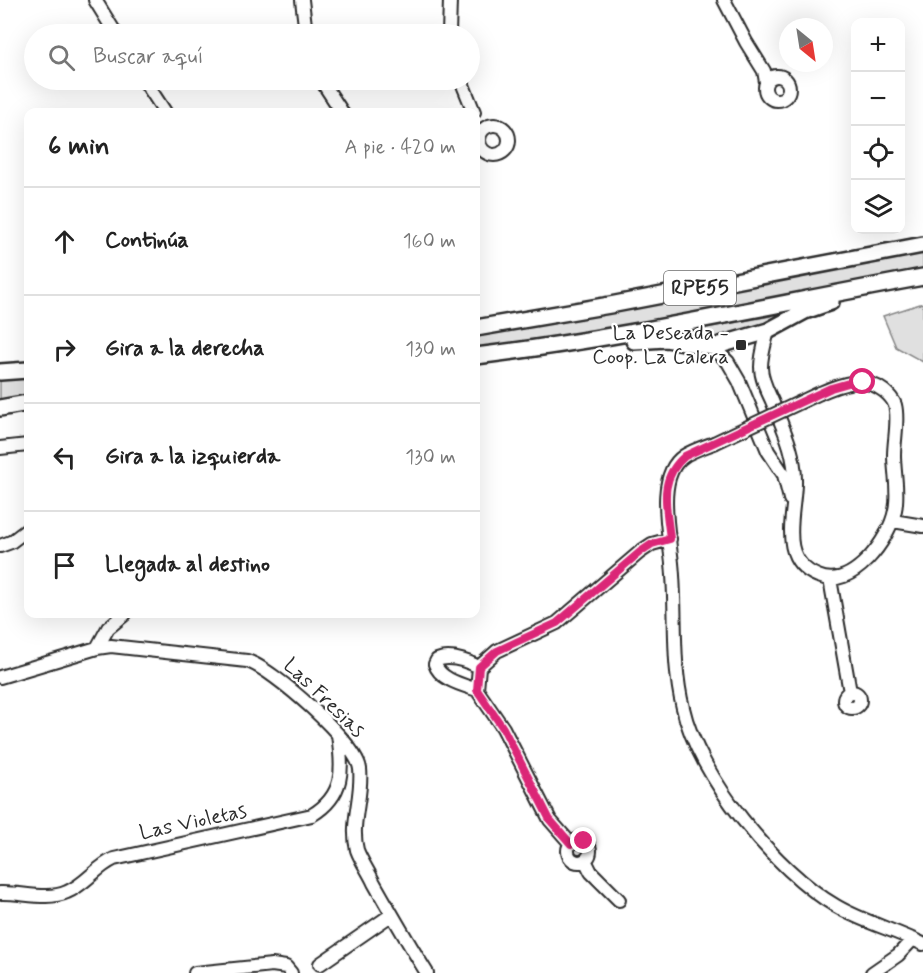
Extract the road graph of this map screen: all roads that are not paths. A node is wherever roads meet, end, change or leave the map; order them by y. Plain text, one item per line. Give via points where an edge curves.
1 (94, 0) edge
2 (302, 0) edge
3 (450, 0) edge
4 (724, 0) edge
5 (110, 24) edge
6 (305, 24) edge
7 (449, 24) edge
8 (768, 76) dead end
9 (151, 90) edge
10 (327, 90) edge
11 (465, 90) edge
12 (162, 108) edge
13 (339, 108) edge
14 (473, 108) edge
15 (923, 245) edge
16 (923, 277) edge
17 (923, 285) edge
18 (480, 327) edge
19 (768, 331) junction
20 (713, 347) junction
21 (480, 356) edge
22 (24, 370) edge
23 (0, 372) edge
24 (24, 404) edge
25 (0, 408) edge
26 (791, 445) junction
27 (24, 446) edge
28 (0, 448) edge
29 (768, 451) junction
30 (792, 511) junction
31 (893, 521) junction
32 (923, 526) edge
33 (24, 533) edge
34 (670, 539) junction
35 (0, 546) edge
36 (830, 579) junction
37 (120, 618) edge
38 (97, 648) junction
39 (479, 667) junction
40 (0, 677) edge
41 (477, 690) junction
42 (850, 692) dead end
43 (338, 735) junction
44 (0, 893) edge
45 (619, 900) dead end
46 (391, 915) junction
47 (918, 942) edge
48 (320, 963) dead end
49 (195, 973) edge
50 (291, 973) edge
51 (427, 973) edge
52 (872, 973) edge

1 - 5 street
2 - 6 street
3 - 7 street
4 - 8 street
9 - 12 street
10 - 13 street
11 - 14 street
15 - 18 main road, RPE55
16 - 21 main road, RPE55 via 644,330
17 - 19 main road, RPE55 via 816,306
19 - 20 main road, RPE55
19 - 26 street via 762,376
20 - 21 main road, RPE55 via 657,339 533,358
20 - 29 street via 732,368
22 - 23 main road
24 - 25 main road
26 - 29 street via 783,455
26 - 30 street via 795,468
27 - 28 street
29 - 30 street via 784,475
30 - 36 street via 791,546 795,557 808,572
31 - 32 street
31 - 34 street, bridge via 895,405 882,389 863,382 820,393 685,456 670,471 666,494
31 - 36 street via 865,562 855,571
33 - 35 street
34 - 39 street via 640,552 557,623 497,651
34 - 47 street via 675,660 683,709 690,732 731,804 805,884 848,913
36 - 42 street
37 - 38 street via 108,627
38 - 40 street, Las Fresias
38 - 43 street, Las Fresias via 111,646 257,664 278,678
39 - 41 street
39 - 41 street via 447,658 435,664 440,673
41 - 45 street via 503,728 550,820 571,844 587,843 590,853 585,860 591,872
43 - 44 street, Las Violetas via 339,783 331,801 312,815 114,859 65,893
43 - 46 street, Las Fresias via 353,751 360,769 355,823 358,852
46 - 48 street
46 - 51 street, Las Fresias
47 - 52 street
49 - 50 street via 272,965

